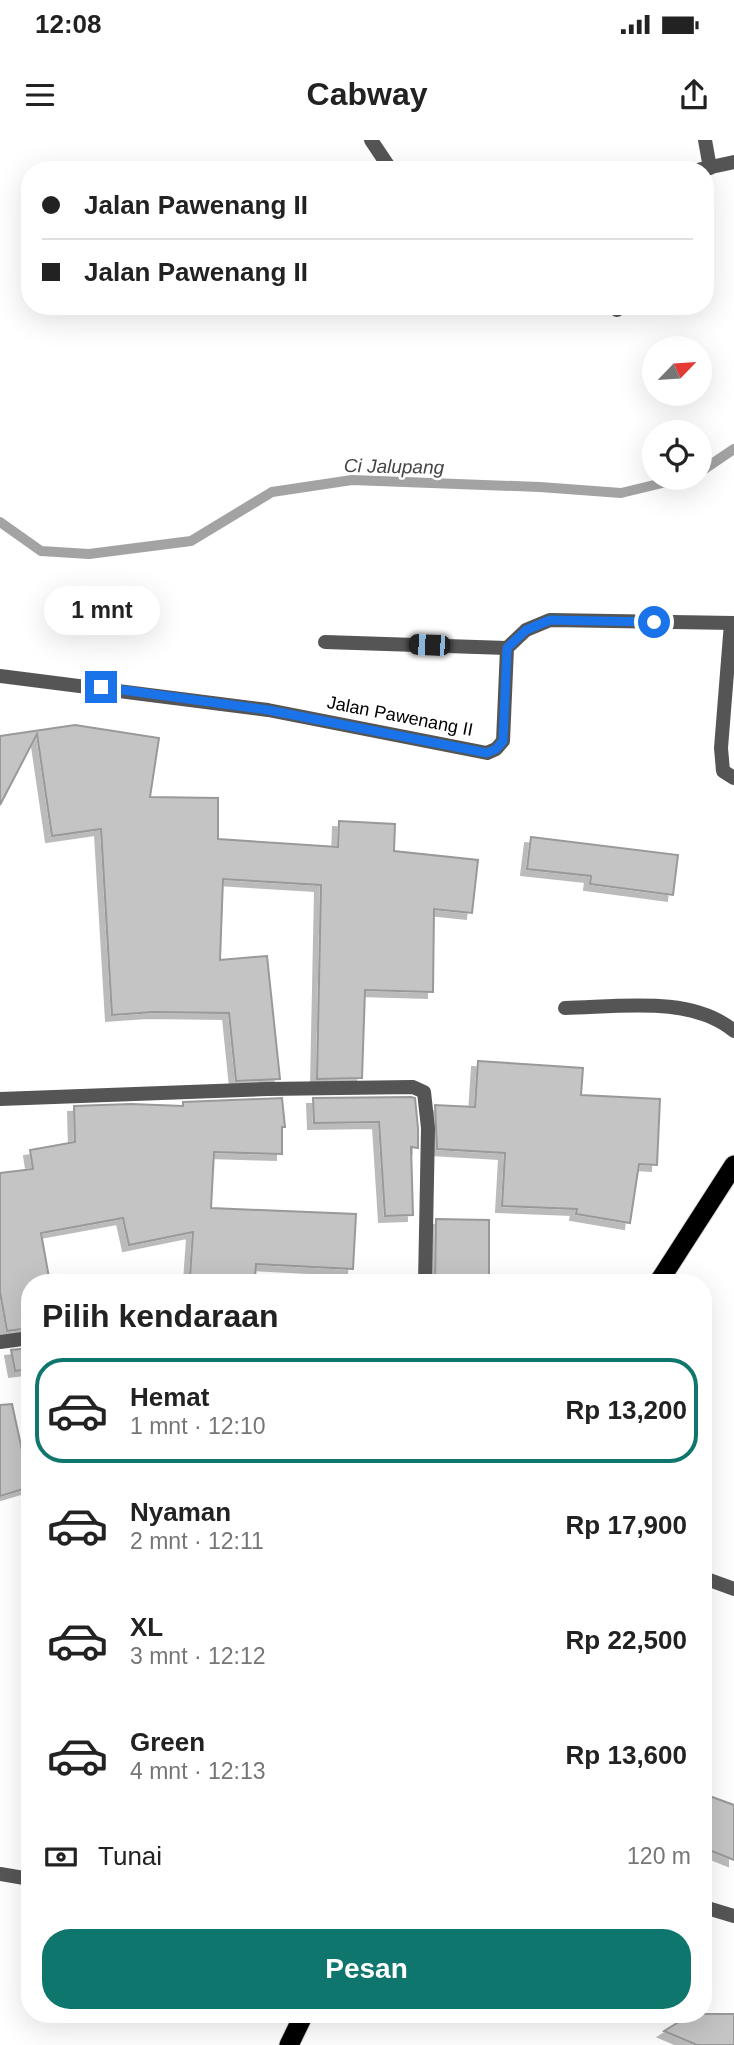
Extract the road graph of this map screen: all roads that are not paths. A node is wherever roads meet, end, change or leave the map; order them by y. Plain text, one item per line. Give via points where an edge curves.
1 (371, 140) edge
2 (705, 140) edge
3 (385, 161) edge
4 (704, 161) edge
5 (734, 162) edge
6 (714, 167) edge
7 (733, 623) edge
8 (325, 642) dead end
9 (507, 648) junction
10 (0, 676) edge
11 (734, 778) edge
12 (565, 1008) dead end
13 (734, 1031) edge
14 (0, 1099) edge
15 (734, 1165) edge
16 (425, 1274) edge
17 (664, 1274) edge
18 (21, 1339) edge
19 (0, 1342) edge
20 (712, 1581) edge
21 (734, 1588) edge
22 (0, 1874) edge
23 (21, 1878) edge
24 (712, 1909) edge
25 (734, 1916) edge
26 (300, 2023) edge
27 (289, 2045) edge

1 - 3 street
2 - 4 street
5 - 6 street
7 - 9 street via 550,620 526,630
7 - 11 street via 721,748 723,771
8 - 9 street
9 - 10 street, Jalan Pawenang II via 503,741 487,753 268,710
12 - 13 street via 678,1007 722,1020
14 - 16 street via 413,1087 424,1092 428,1128
15 - 17 highway
18 - 19 street
20 - 21 street
22 - 23 street
24 - 25 street
26 - 27 highway

